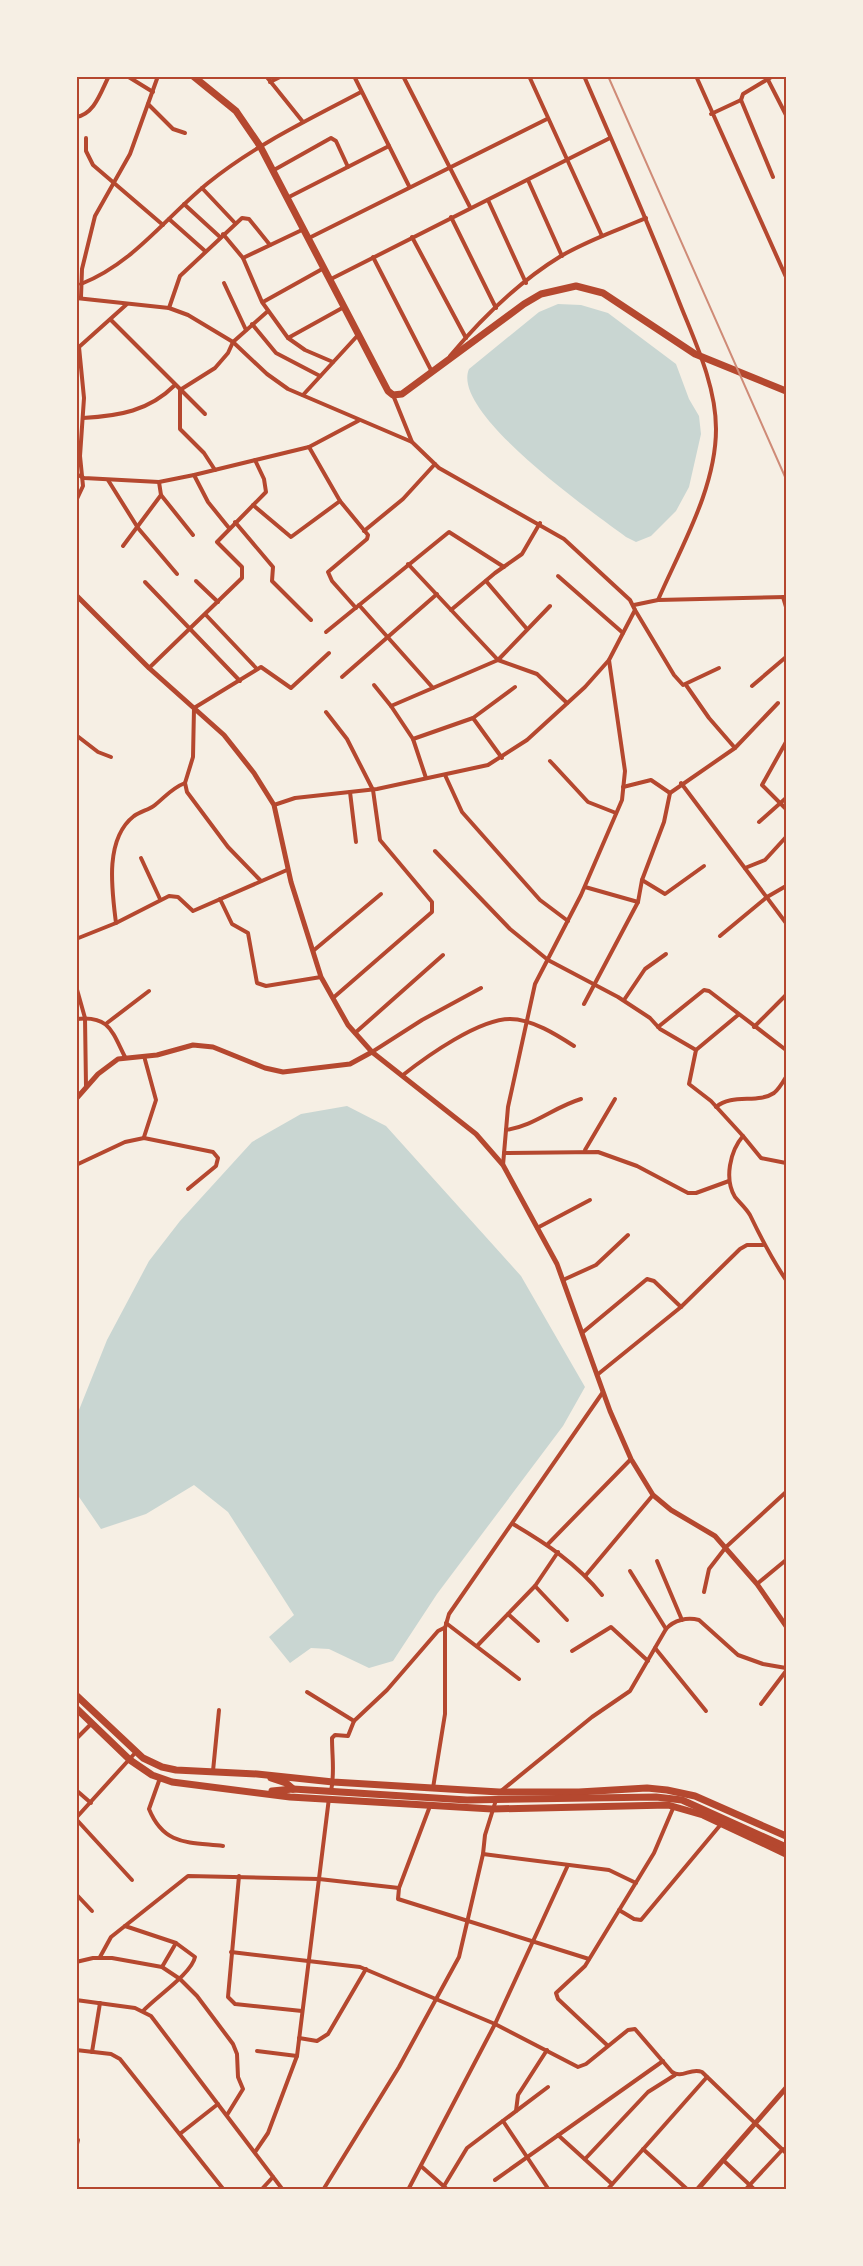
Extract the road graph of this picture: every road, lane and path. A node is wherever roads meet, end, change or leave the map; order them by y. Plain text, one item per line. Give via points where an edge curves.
1 (109, 76) edge
2 (127, 76) edge
3 (158, 76) edge
4 (193, 76) edge
5 (266, 76) edge
6 (282, 76) edge
7 (354, 76) edge
8 (403, 76) edge
9 (529, 76) edge
10 (584, 76) edge
11 (696, 76) edge
12 (772, 76) edge
13 (766, 78) edge
14 (270, 82) junction
15 (153, 92) junction
16 (361, 92) junction
17 (741, 100) junction
18 (148, 104) junction
19 (711, 114) junction
20 (786, 115) edge
21 (76, 117) edge
22 (547, 119) junction
23 (303, 122) junction
24 (185, 133) dead end
25 (86, 138) dead end
26 (610, 138) junction
27 (260, 146) junction
28 (389, 146) junction
29 (566, 161) junction
30 (348, 166) junction
31 (449, 168) junction
32 (273, 171) junction
33 (773, 177) dead end
34 (528, 180) junction
35 (114, 181) junction
36 (409, 186) junction
37 (202, 188) junction
38 (287, 198) junction
39 (488, 200) junction
40 (184, 204) junction
41 (470, 207) junction
42 (451, 217) junction
43 (646, 218) junction
44 (169, 219) junction
45 (235, 223) junction
46 (163, 225) junction
47 (304, 228) junction
48 (222, 236) junction
49 (602, 236) junction
50 (412, 237) junction
51 (309, 238) junction
52 (270, 245) junction
53 (205, 251) junction
54 (562, 256) junction
55 (373, 257) junction
56 (243, 258) junction
57 (325, 267) junction
58 (786, 278) edge
59 (331, 279) junction
60 (224, 283) dead end
61 (526, 283) junction
62 (81, 284) junction
63 (79, 298) edge
64 (262, 303) junction
65 (127, 304) junction
66 (345, 306) junction
67 (169, 308) junction
68 (496, 308) junction
69 (267, 310) junction
70 (111, 320) junction
71 (252, 324) junction
72 (246, 330) junction
73 (360, 334) junction
74 (288, 338) junction
75 (466, 338) junction
76 (233, 342) junction
77 (446, 361) junction
78 (333, 362) junction
79 (431, 370) junction
80 (321, 376) junction
81 (176, 385) junction
82 (83, 388) junction
83 (180, 390) junction
84 (786, 391) edge
85 (76, 394) edge
86 (303, 395) junction
87 (393, 395) junction
88 (205, 414) dead end
89 (83, 418) junction
90 (359, 420) junction
91 (412, 442) junction
92 (309, 447) junction
93 (255, 460) junction
94 (435, 464) junction
95 (215, 470) junction
96 (76, 474) edge
97 (194, 475) junction
98 (84, 478) junction
99 (107, 479) junction
100 (159, 482) junction
101 (160, 495) junction
102 (76, 501) edge
103 (340, 501) junction
104 (253, 505) junction
105 (235, 522) junction
106 (540, 523) junction
107 (138, 528) junction
108 (229, 528) junction
109 (364, 531) junction
110 (193, 535) dead end
111 (123, 546) dead end
112 (408, 564) junction
113 (504, 567) junction
114 (177, 573) dead end
115 (558, 576) dead end
116 (196, 581) dead end
117 (486, 581) junction
118 (144, 582) dead end
119 (437, 594) junction
120 (76, 595) edge
121 (785, 597) edge
122 (658, 600) junction
123 (218, 602) junction
124 (634, 605) junction
125 (550, 606) dead end
126 (357, 607) junction
127 (786, 607) edge
128 (451, 610) junction
129 (635, 610) junction
130 (206, 615) junction
131 (310, 620) dead end
132 (527, 629) junction
133 (190, 630) junction
134 (326, 633) dead end
135 (623, 633) junction
136 (388, 638) junction
137 (329, 653) dead end
138 (786, 657) edge
139 (498, 660) junction
140 (609, 660) junction
141 (149, 668) junction
142 (719, 668) dead end
143 (256, 669) junction
144 (342, 677) dead end
145 (240, 681) junction
146 (374, 685) dead end
147 (686, 685) junction
148 (752, 686) dead end
149 (515, 687) dead end
150 (433, 688) junction
151 (567, 703) junction
152 (778, 703) dead end
153 (391, 706) junction
154 (194, 708) junction
155 (326, 712) dead end
156 (473, 718) junction
157 (76, 735) edge
158 (413, 738) junction
159 (786, 742) edge
160 (735, 748) junction
161 (111, 757) dead end
162 (502, 758) junction
163 (550, 761) dead end
164 (445, 775) junction
165 (426, 778) junction
166 (185, 783) junction
167 (681, 783) junction
168 (623, 787) junction
169 (373, 790) junction
170 (350, 792) junction
171 (670, 793) junction
172 (786, 798) edge
173 (781, 803) junction
174 (274, 805) junction
175 (786, 809) edge
176 (616, 813) junction
177 (759, 822) dead end
178 (786, 837) edge
179 (356, 842) dead end
180 (435, 850) dead end
181 (141, 858) dead end
182 (704, 866) dead end
183 (746, 868) junction
184 (287, 870) junction
185 (260, 880) junction
186 (642, 880) junction
187 (786, 886) edge
188 (585, 887) junction
189 (381, 894) dead end
190 (767, 897) junction
191 (160, 899) junction
192 (220, 899) junction
193 (638, 902) junction
194 (568, 921) junction
195 (116, 923) junction
196 (786, 923) edge
197 (720, 936) dead end
198 (76, 939) edge
199 (313, 951) junction
200 (666, 954) dead end
201 (443, 955) dead end
202 (548, 960) junction
203 (321, 977) junction
204 (594, 984) junction
205 (76, 986) edge
206 (481, 988) dead end
207 (149, 991) dead end
208 (786, 995) edge
209 (333, 998) junction
210 (624, 1000) junction
211 (584, 1004) dead end
212 (738, 1015) junction
213 (86, 1018) junction
214 (76, 1019) edge
215 (527, 1022) junction
216 (107, 1023) junction
217 (658, 1027) junction
218 (754, 1027) junction
219 (355, 1033) junction
220 (574, 1046) dead end
221 (696, 1050) junction
222 (786, 1050) edge
223 (372, 1052) junction
224 (144, 1055) junction
225 (125, 1057) junction
226 (403, 1076) junction
227 (786, 1077) edge
228 (86, 1086) junction
229 (76, 1099) edge
230 (581, 1099) dead end
231 (615, 1100) dead end
232 (716, 1107) junction
233 (506, 1130) junction
234 (743, 1136) junction
235 (144, 1138) junction
236 (585, 1150) junction
237 (504, 1153) junction
238 (786, 1163) edge
239 (76, 1165) edge
240 (503, 1165) junction
241 (729, 1181) junction
242 (188, 1189) dead end
243 (590, 1200) dead end
244 (537, 1228) junction
245 (628, 1235) dead end
246 (763, 1245) junction
247 (563, 1280) junction
248 (786, 1280) edge
249 (681, 1307) junction
250 (582, 1333) junction
251 (597, 1375) junction
252 (603, 1392) junction
253 (631, 1459) junction
254 (786, 1492) edge
255 (652, 1495) junction
256 (513, 1524) junction
257 (548, 1544) junction
258 (726, 1547) junction
259 (558, 1552) junction
260 (786, 1560) edge
261 (657, 1561) dead end
262 (630, 1571) dead end
263 (586, 1575) junction
264 (758, 1584) junction
265 (535, 1586) junction
266 (704, 1592) dead end
267 (602, 1595) dead end
268 (508, 1614) junction
269 (567, 1620) dead end
270 (682, 1620) junction
271 (786, 1623) edge
272 (445, 1625) junction
273 (666, 1629) junction
274 (538, 1641) dead end
275 (477, 1646) junction
276 (656, 1648) junction
277 (572, 1651) dead end
278 (648, 1661) junction
279 (786, 1669) edge
280 (519, 1679) dead end
281 (308, 1692) dead end
282 (76, 1695) edge
283 (761, 1704) dead end
284 (76, 1708) edge
285 (219, 1710) dead end
286 (706, 1711) dead end
287 (354, 1721) junction
288 (92, 1723) junction
289 (76, 1739) edge
290 (136, 1752) junction
291 (130, 1760) junction
292 (213, 1771) junction
293 (257, 1773) junction
294 (160, 1778) junction
295 (333, 1782) junction
296 (434, 1788) junction
297 (293, 1789) junction
298 (76, 1790) edge
299 (254, 1792) junction
300 (499, 1792) junction
301 (329, 1798) junction
302 (91, 1803) junction
303 (431, 1805) junction
304 (675, 1806) junction
305 (492, 1809) junction
306 (76, 1819) edge
307 (722, 1823) junction
308 (786, 1836) edge
309 (223, 1846) dead end
310 (786, 1847) edge
311 (483, 1854) junction
312 (786, 1854) edge
313 (568, 1865) junction
314 (239, 1876) junction
315 (319, 1879) junction
316 (132, 1880) dead end
317 (636, 1883) junction
318 (399, 1888) junction
319 (76, 1894) edge
320 (619, 1910) junction
321 (92, 1911) dead end
322 (469, 1921) junction
323 (124, 1925) junction
324 (533, 1941) junction
325 (176, 1943) junction
326 (231, 1952) junction
327 (100, 1957) junction
328 (589, 1959) junction
329 (309, 1960) junction
330 (76, 1962) edge
331 (162, 1967) junction
332 (366, 1970) junction
333 (180, 1979) junction
334 (435, 1998) junction
335 (76, 2000) edge
336 (100, 2003) junction
337 (143, 2011) junction
338 (302, 2011) junction
339 (495, 2024) junction
340 (299, 2038) junction
341 (608, 2045) junction
342 (76, 2050) edge
343 (547, 2050) junction
344 (257, 2051) dead end
345 (92, 2052) junction
346 (297, 2056) junction
347 (663, 2061) junction
348 (675, 2074) junction
349 (707, 2077) junction
350 (549, 2087) dead end
351 (786, 2088) edge
352 (218, 2103) junction
353 (516, 2111) junction
354 (227, 2115) junction
355 (503, 2121) junction
356 (757, 2122) junction
357 (181, 2133) junction
358 (558, 2135) junction
359 (78, 2140) edge
360 (76, 2148) edge
361 (643, 2149) junction
362 (785, 2151) edge
363 (255, 2152) junction
364 (526, 2157) junction
365 (585, 2159) junction
366 (723, 2160) junction
367 (422, 2168) junction
368 (273, 2177) junction
369 (495, 2180) dead end
370 (612, 2184) junction
371 (750, 2184) junction
372 (446, 2188) edge
373 (224, 2190) edge
374 (261, 2190) edge
375 (283, 2190) edge
376 (323, 2190) edge
377 (408, 2190) edge
378 (549, 2190) edge
379 (607, 2190) edge
380 (688, 2190) edge
381 (697, 2190) edge
382 (745, 2190) edge
383 (755, 2190) edge

1 - 21 street via 94,106
2 - 15 street
3 - 15 street
4 - 27 main road via 236,111
5 - 14 street
6 - 14 street
7 - 16 street
8 - 31 street
9 - 22 street
10 - 26 street
11 - 19 street
12 - 13 street
13 - 17 street via 743,94
13 - 20 street
14 - 23 street
15 - 18 street
16 - 23 street
16 - 28 street
17 - 19 street
17 - 33 street
18 - 24 street via 173,129
18 - 35 street via 130,154
19 - 58 street
22 - 29 street
22 - 31 street
23 - 27 street
25 - 35 street via 88,158
26 - 29 street
26 - 43 street
27 - 32 main road
27 - 37 street
28 - 30 street
28 - 36 street
29 - 34 street
29 - 49 street
30 - 32 street via 331,138
30 - 38 street
31 - 36 street
31 - 41 street
32 - 38 main road
34 - 39 street
34 - 54 street
35 - 46 street
35 - 62 street via 95,216
36 - 51 street
37 - 40 street
37 - 45 street
38 - 47 main road
39 - 41 street
39 - 61 street
40 - 44 street
40 - 48 street
41 - 42 street
42 - 50 street
42 - 68 street
43 - 49 street
43 - 122 street via 714,398 716,431 708,482
44 - 46 street
44 - 53 street
45 - 48 street
45 - 52 street via 249,219
46 - 62 street via 120,265
47 - 51 main road
47 - 52 street
48 - 53 street
48 - 56 street
49 - 54 street
50 - 55 street
50 - 75 street
51 - 57 main road
52 - 56 street
53 - 67 street via 180,276
54 - 61 street
55 - 59 street
55 - 79 street
56 - 64 street
57 - 59 main road
57 - 64 street
59 - 66 main road
60 - 72 street
61 - 68 street
62 - 63 street
63 - 65 street
64 - 69 street
65 - 67 street
65 - 70 street
66 - 73 main road
66 - 74 street
67 - 76 street
68 - 75 street
69 - 71 street
69 - 74 street
70 - 81 street
70 - 82 street via 79,347
71 - 72 street
71 - 80 street via 276,353
72 - 76 street
73 - 78 street
73 - 87 main road
74 - 78 street
75 - 77 street
76 - 83 street via 215,368
76 - 86 street via 279,383
77 - 79 main road
77 - 84 main road via 524,304 576,286 603,293 695,354
78 - 80 street
79 - 87 main road via 402,394
80 - 86 street
81 - 83 street
81 - 89 street via 139,410
82 - 85 street
82 - 89 street
83 - 88 street
83 - 95 street via 180,429
86 - 90 street
87 - 91 street
89 - 98 street via 80,456
90 - 91 street
90 - 92 street
91 - 94 street
92 - 93 street
92 - 103 street
93 - 95 street
93 - 104 street via 266,486 263,496
94 - 106 street
94 - 109 street via 404,499
95 - 97 street
96 - 98 street
97 - 100 street
97 - 108 street via 208,502
98 - 99 street
98 - 102 street
99 - 100 street
99 - 107 street
100 - 101 street
101 - 107 street
101 - 110 street
103 - 104 street via 291,537
103 - 109 street
104 - 105 street
105 - 108 street
105 - 131 street via 273,567 272,581
106 - 113 street via 522,554
106 - 124 street via 564,539
107 - 111 street
107 - 114 street
108 - 123 street via 218,545 242,567 243,575
109 - 126 street via 367,539 328,576
112 - 113 street via 451,532
112 - 119 street
112 - 126 street
113 - 117 street
115 - 135 street
116 - 123 street
117 - 128 street
117 - 132 street
118 - 133 street
119 - 128 street
119 - 136 street
120 - 141 street
121 - 122 street
121 - 127 street
122 - 124 street
123 - 130 street
124 - 129 street
125 - 132 street
126 - 134 street
126 - 136 street
128 - 139 street
129 - 135 street
129 - 147 street via 674,675
130 - 133 street
130 - 143 street
132 - 139 street
133 - 141 street
133 - 145 street
135 - 140 street
136 - 144 street
136 - 150 street
137 - 143 street via 291,688 265,668
138 - 148 street
139 - 150 street
139 - 151 street via 537,674
140 - 151 street
140 - 168 street via 625,771
141 - 154 street
142 - 147 street
143 - 145 street
145 - 154 street
146 - 153 street
147 - 160 street
149 - 156 street
150 - 153 street
151 - 162 street
152 - 160 street
153 - 158 street
154 - 166 street via 193,757
154 - 174 street via 224,735
155 - 169 street via 346,739
156 - 158 street
156 - 162 street
157 - 161 street
158 - 165 street
159 - 173 street via 762,784
160 - 167 street
162 - 164 street
163 - 176 street via 588,801
164 - 165 street
164 - 194 street via 462,812 540,900
165 - 169 street
166 - 185 street via 190,799
166 - 195 street via 135,815 123,829 113,866
167 - 171 street
167 - 183 street
168 - 171 street via 651,780
168 - 176 street
169 - 170 street
169 - 209 street via 380,840 433,908
170 - 174 street via 295,798
170 - 179 street
171 - 186 street via 664,822
172 - 173 street
173 - 175 street
173 - 177 street
174 - 184 street
176 - 188 street
178 - 183 street via 765,860
180 - 202 street via 510,929
181 - 191 street
182 - 186 street via 665,894
183 - 190 street
184 - 185 street
184 - 199 street
185 - 192 street
186 - 193 street
187 - 190 street
188 - 193 street
188 - 194 street
189 - 199 street
190 - 196 street
190 - 197 street
191 - 192 street via 178,897 193,911
191 - 195 street
192 - 203 street via 232,924 248,933 257,983 266,986
193 - 204 street
194 - 202 street
195 - 198 street
199 - 203 street
200 - 210 street via 645,969
201 - 219 street
202 - 204 street
202 - 215 street via 535,984
203 - 209 street
204 - 210 street
204 - 211 street
205 - 213 street
206 - 223 street
207 - 216 street
208 - 218 street
209 - 219 street
210 - 217 street
212 - 217 street via 704,990
212 - 218 street
212 - 221 street
213 - 214 street
213 - 216 street
213 - 228 street
215 - 220 street
215 - 226 street via 493,1022 446,1044
215 - 233 street
216 - 225 street
217 - 221 street
218 - 222 street
219 - 223 street
221 - 232 street via 689,1084
223 - 224 street via 350,1064 283,1072 200,1044
223 - 226 street
224 - 225 street
224 - 235 street via 156,1100
225 - 228 street via 108,1065
226 - 240 street via 476,1134
227 - 232 street via 774,1093
228 - 229 street
230 - 233 street via 527,1126
231 - 236 street
232 - 234 street
233 - 237 street
234 - 238 street via 761,1158
234 - 241 street via 734,1148
235 - 239 street via 125,1142
235 - 242 street via 217,1155 216,1166
236 - 237 street
236 - 241 street via 637,1166 688,1192 696,1193
237 - 240 street
240 - 244 street
241 - 246 street
243 - 244 street
244 - 247 street
245 - 247 street via 596,1265
246 - 248 street
246 - 249 street via 740,1249
247 - 250 street
249 - 250 street via 647,1279
249 - 251 street
250 - 251 street
251 - 252 street
252 - 253 street
252 - 256 street
253 - 255 street
253 - 257 street
254 - 258 street
255 - 258 street via 708,1530
255 - 263 street
256 - 257 street
256 - 272 street
257 - 259 street
258 - 264 street
258 - 266 street via 709,1569
259 - 263 street
259 - 265 street
260 - 264 street
261 - 270 street
262 - 273 street
263 - 267 street
264 - 271 street
265 - 268 street
265 - 269 street
268 - 274 street
268 - 275 street
270 - 273 street
270 - 279 street via 694,1618 705,1623 746,1659
272 - 275 street
272 - 287 street
272 - 296 street via 445,1714
273 - 276 street
275 - 280 street
276 - 278 street
276 - 286 street
277 - 278 street via 611,1627
278 - 300 street via 625,1695
279 - 283 street
281 - 287 street
282 - 290 main road
284 - 288 main road
285 - 292 street
287 - 295 street via 348,1736 332,1738
288 - 289 street
288 - 291 main road
290 - 291 street
290 - 292 main road via 162,1767
291 - 294 main road
291 - 302 street
292 - 293 main road
293 - 295 main road
293 - 297 main road
294 - 299 main road
294 - 309 street via 149,1809 163,1833 176,1840
295 - 296 main road
295 - 301 street
296 - 300 main road
297 - 299 main road
297 - 310 main road via 467,1800 674,1799 699,1806
298 - 302 street
299 - 301 main road
300 - 305 street
300 - 308 main road via 667,1790 695,1796
301 - 303 main road
301 - 315 street
302 - 306 street
303 - 305 main road
303 - 318 street
304 - 305 main road
304 - 307 main road
304 - 317 street
305 - 311 street
306 - 316 street
307 - 312 main road
307 - 320 street via 641,1920
311 - 313 street
311 - 322 street
313 - 317 street via 617,1873
313 - 324 street
314 - 315 street
314 - 323 street via 188,1876
314 - 326 street
315 - 318 street
315 - 329 street
317 - 320 street
318 - 322 street via 401,1902
319 - 321 street
320 - 328 street
322 - 324 street
322 - 334 street via 459,1957
323 - 325 street
323 - 327 street via 111,1937
324 - 328 street
324 - 339 street
325 - 331 street
325 - 333 street via 193,1953 196,1960
326 - 329 street
326 - 338 street via 227,1993 231,2002
327 - 330 street
327 - 331 street
328 - 341 street via 555,1995
329 - 332 street
329 - 338 street
331 - 333 street
332 - 334 street
332 - 340 street via 325,2037 317,2041
333 - 337 street
333 - 354 street via 236,2049 236,2070 243,2089
334 - 339 street
334 - 376 street via 399,2067
335 - 336 street
336 - 337 street
336 - 345 street
337 - 352 street via 159,2024
338 - 340 street
339 - 343 street
339 - 367 street
340 - 346 street
341 - 343 street via 578,2067
341 - 347 street via 635,2029
342 - 345 street
343 - 353 street via 518,2095
344 - 346 street
345 - 357 street via 120,2059
346 - 363 street via 267,2133
347 - 348 street
347 - 358 street
348 - 349 street via 698,2070
348 - 365 street via 648,2092
349 - 356 street
349 - 361 street
350 - 353 street
351 - 356 street
352 - 354 street
352 - 357 street
353 - 355 street
354 - 363 street
355 - 364 street
355 - 372 street via 467,2148
356 - 362 street
356 - 366 street
357 - 373 street
358 - 364 street
358 - 365 street
359 - 360 street
361 - 370 street
361 - 380 street
362 - 371 street
363 - 368 street
364 - 369 street
364 - 378 street
365 - 370 street
366 - 371 street
366 - 381 street
367 - 372 street
367 - 377 street
368 - 374 street
368 - 375 street
370 - 379 street
371 - 382 street
371 - 383 street

